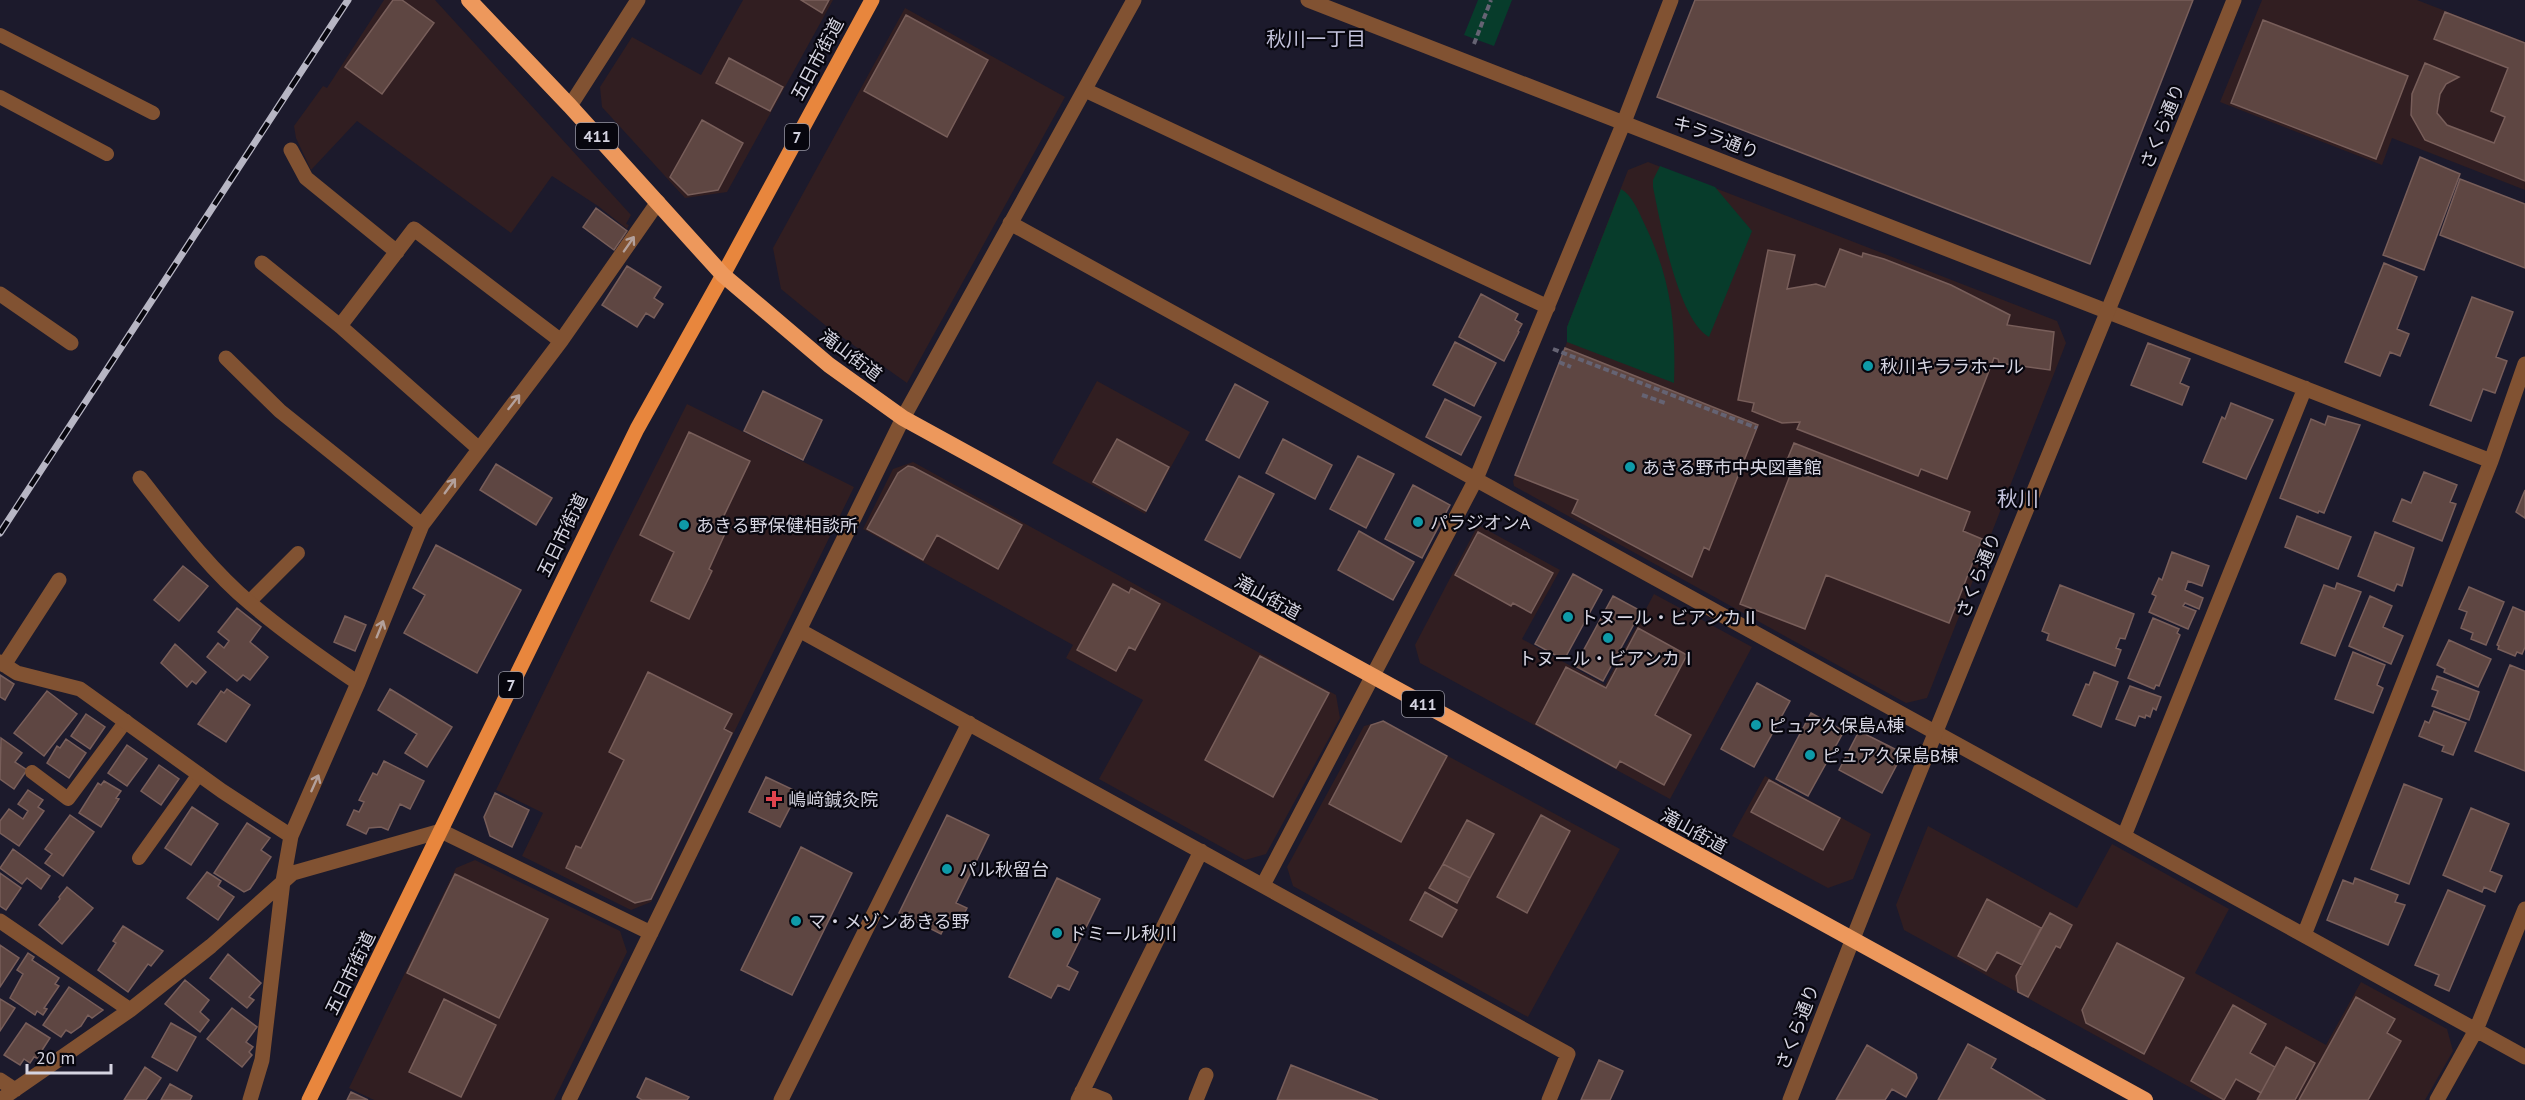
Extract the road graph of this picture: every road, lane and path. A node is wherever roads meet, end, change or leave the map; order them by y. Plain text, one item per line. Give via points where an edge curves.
1 (469, 0) edge
2 (638, 0) edge
3 (872, 0) edge
4 (1134, 0) edge
5 (1308, 0) edge
6 (1491, 0) edge
7 (1671, 0) edge
8 (2234, 0) edge
9 (0, 35) edge
10 (1467, 61) junction
11 (1085, 90) junction
12 (0, 97) edge
13 (570, 106) junction
14 (153, 113) dead end
15 (1624, 122) junction
16 (291, 150) dead end
17 (108, 154) dead end
18 (658, 202) junction
19 (1010, 223) junction
20 (397, 252) junction
21 (262, 263) dead end
22 (723, 275) junction
23 (0, 294) edge
24 (1548, 307) junction
25 (2109, 311) junction
26 (340, 326) junction
27 (561, 341) junction
28 (71, 343) dead end
29 (1563, 352) dead end
30 (226, 358) dead end
31 (1559, 362) dead end
32 (2525, 364) edge
33 (1571, 367) dead end
34 (2305, 388) junction
35 (1642, 395) dead end
36 (1665, 403) dead end
37 (903, 418) junction
38 (1756, 429) dead end
39 (478, 448) junction
40 (2491, 461) junction
41 (140, 478) dead end
42 (1476, 479) junction
43 (422, 525) junction
44 (298, 553) dead end
45 (59, 580) dead end
46 (249, 602) junction
47 (799, 630) junction
48 (2, 663) edge
49 (1372, 677) junction
50 (358, 683) junction
51 (126, 721) junction
52 (969, 723) junction
53 (1935, 732) junction
54 (32, 772) dead end
55 (200, 774) junction
56 (441, 831) junction
57 (291, 836) junction
58 (2124, 836) junction
59 (1201, 851) junction
60 (139, 858) dead end
61 (283, 881) junction
62 (1263, 885) junction
63 (2525, 909) edge
64 (0, 921) edge
65 (651, 933) junction
66 (2304, 935) junction
67 (1853, 940) junction
68 (130, 1010) junction
69 (2476, 1030) junction
70 (2525, 1057) edge
71 (1206, 1075) dead end
72 (0, 1080) edge
73 (15, 1090) junction
74 (1080, 1096) edge
75 (0, 1100) edge
76 (250, 1100) edge
77 (309, 1100) edge
78 (569, 1100) edge
79 (781, 1100) edge
80 (1105, 1100) edge
81 (1196, 1100) edge
82 (1549, 1100) edge
83 (1790, 1100) edge
84 (2145, 1100) edge
85 (2437, 1100) edge

1 - 13 highway, 滝山街道 / 411
2 - 13 street
3 - 22 main road, 五日市街道 / 7
4 - 11 street
5 - 10 street, キララ通り
6 - 10 path
7 - 15 street
8 - 25 street, さくら通り
9 - 14 lane
10 - 15 street, キララ通り
11 - 19 street
11 - 24 street
12 - 17 lane
13 - 18 highway, 滝山街道 / 411
15 - 24 street
15 - 25 street, キララ通り
16 - 20 street via 306,178
18 - 22 highway, 滝山街道 / 411
27 -> 18 street
19 - 37 street
19 - 42 street
20 - 26 street
20 - 27 street via 414,229
21 - 26 street
22 - 37 highway, 滝山街道 / 411 via 829,365
22 - 56 main road, 五日市街道 / 7 via 637,429
23 - 28 street
24 - 42 street
25 - 34 street, キララ通り
25 - 53 street, さくら通り
26 - 39 street
39 -> 27 street
29 - 38 path
30 - 43 street via 280,411
31 - 33 path
32 - 40 street
34 - 40 street, キララ通り
34 - 58 street
35 - 36 path
37 - 47 street
37 - 49 highway, 滝山街道 / 411
43 -> 39 street
40 - 66 street
41 - 46 street via 178,527
42 - 49 street
42 - 53 street
50 -> 43 street
44 - 46 lane
45 - 48 street
46 - 50 street
47 - 52 street
47 - 65 street
48 - 51 street via 17,673 80,689
49 - 62 street
49 - 67 highway, 滝山街道 / 411
57 -> 50 street
51 - 54 lane via 68,799
51 - 55 street
52 - 59 street
52 - 79 street
53 - 58 street
53 - 67 street, さくら通り
55 - 57 street
55 - 60 lane
56 - 61 street via 293,873
56 - 65 street
56 - 77 main road, 五日市街道 / 7
57 - 61 street
58 - 66 street
59 - 62 street
59 - 74 street
61 - 68 street via 211,946
61 - 76 street via 262,1060
62 - 82 street via 1568,1054
63 - 69 street
64 - 68 street
65 - 78 street
66 - 69 street
67 - 83 street, さくら通り
67 - 84 highway, 滝山街道 / 411
68 - 73 street
69 - 70 street
69 - 85 street
71 - 81 street
72 - 73 street
73 - 75 street
74 - 80 street

